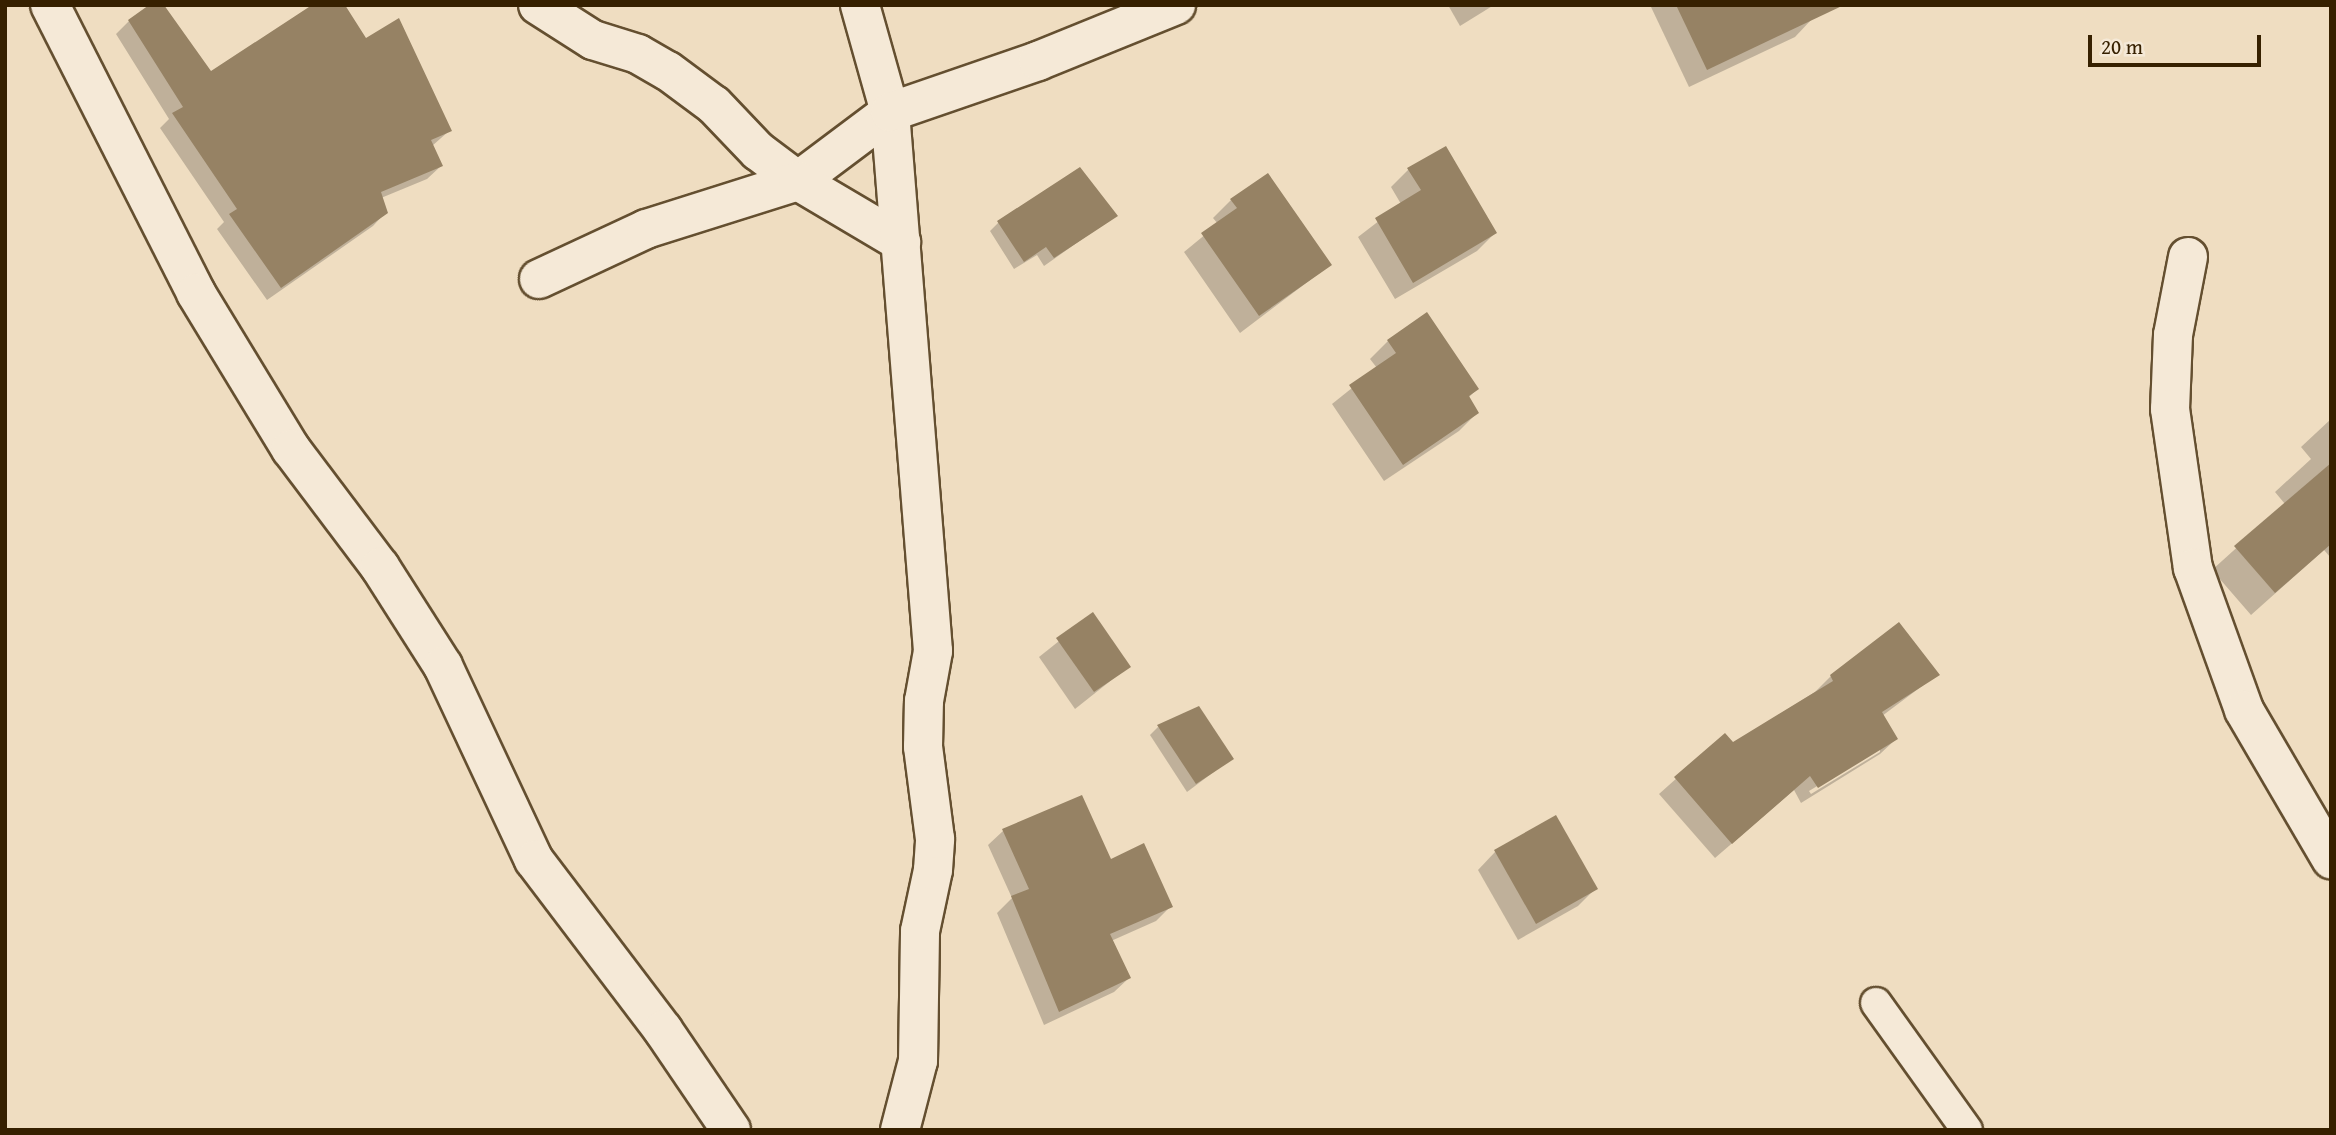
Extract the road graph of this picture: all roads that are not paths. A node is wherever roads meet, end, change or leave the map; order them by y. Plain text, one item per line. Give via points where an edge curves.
1 (50, 5) edge
2 (538, 5) edge
3 (860, 5) edge
4 (1176, 5) edge
5 (890, 112) junction
6 (798, 181) junction
7 (901, 242) junction
8 (2188, 257) dead end
9 (539, 279) dead end
10 (2331, 859) edge
11 (1876, 1003) dead end
12 (731, 1130) edge
13 (900, 1130) edge
14 (1967, 1130) edge

1 - 12 street via 196,293 291,449 380,566 443,666 534,860 663,1030
2 - 6 street via 593,40 638,54 668,71 714,105 758,151
3 - 5 street
4 - 5 street via 1038,61
5 - 6 street
5 - 7 street
6 - 7 street
6 - 9 street via 646,229
7 - 13 street via 933,651 924,701 923,747 935,839 920,931 918,1061
8 - 10 street via 2173,335 2170,409 2193,568 2244,710
11 - 14 lane

